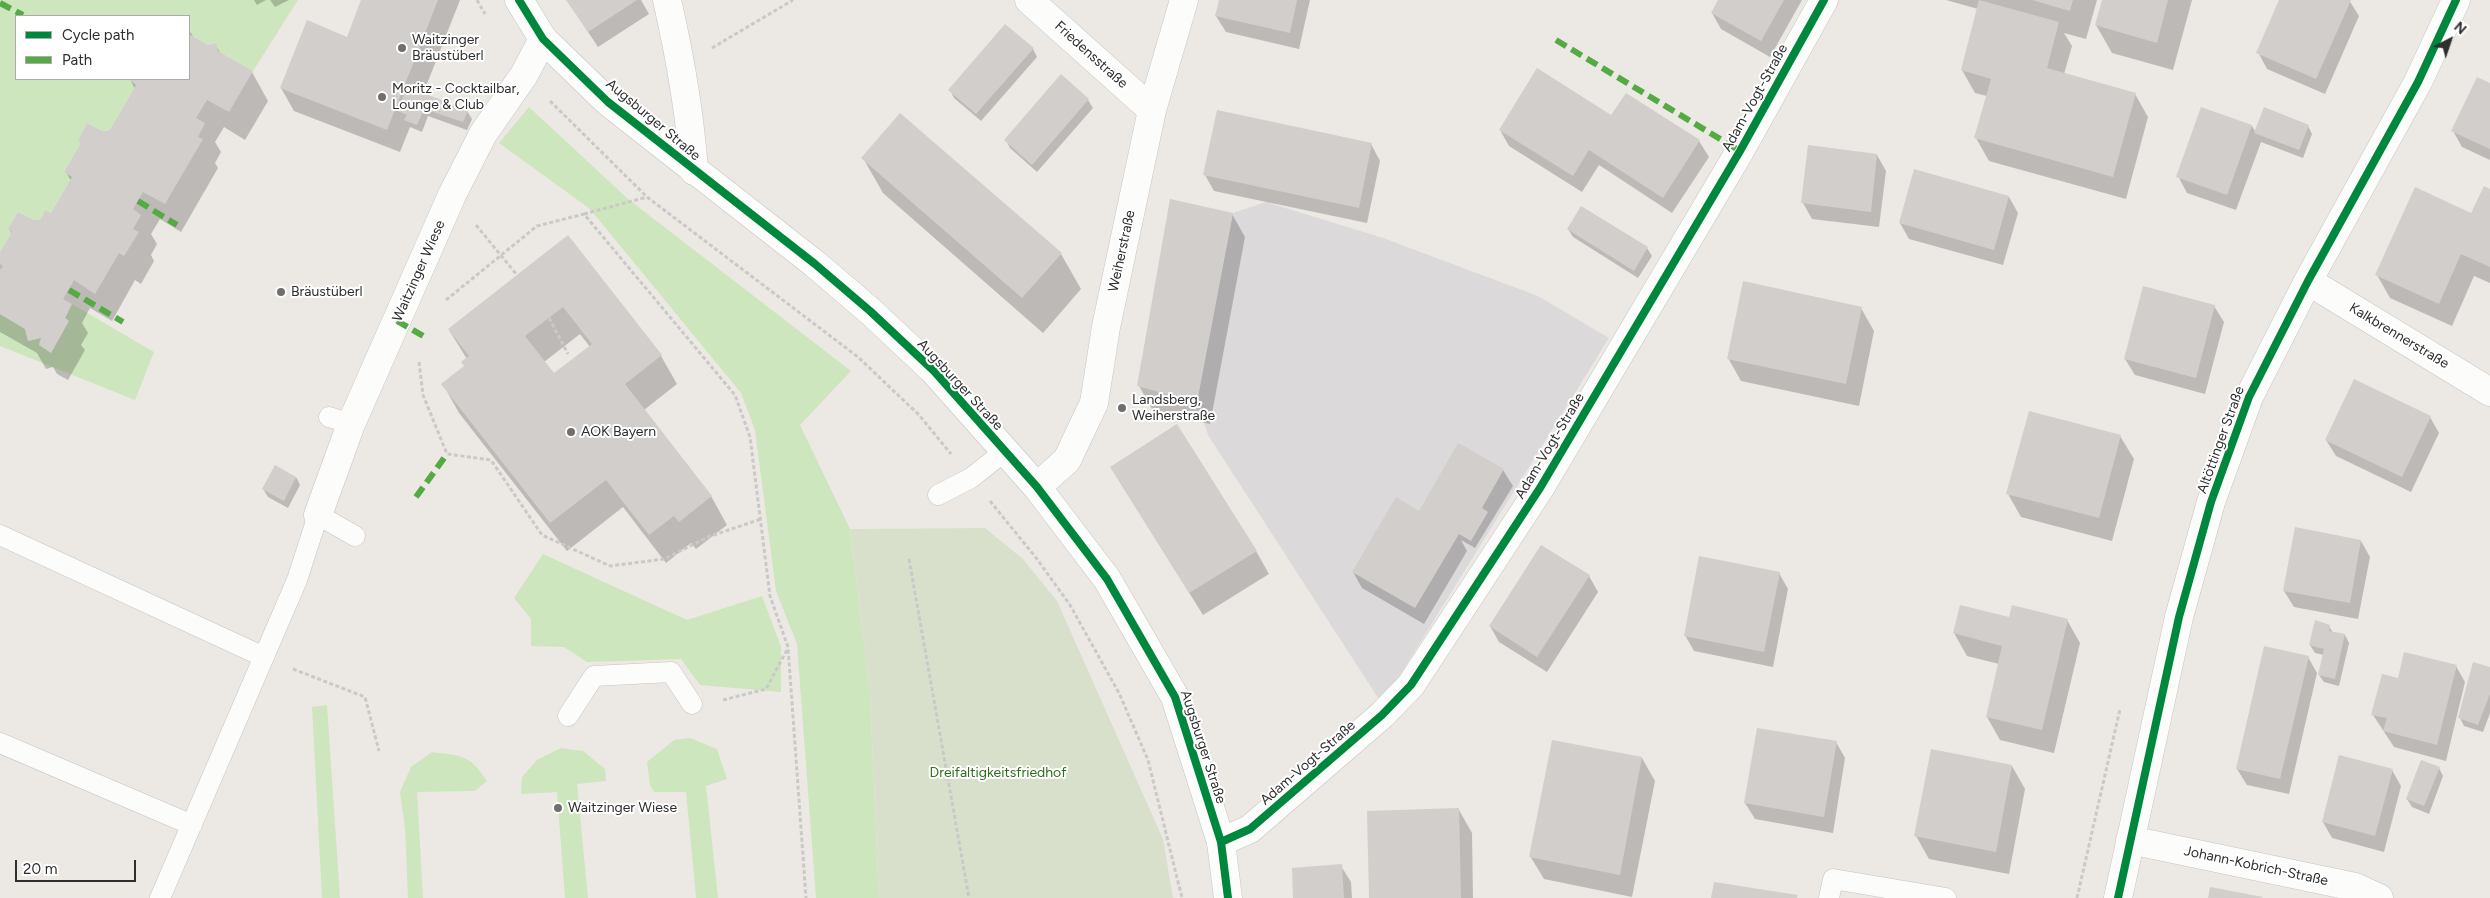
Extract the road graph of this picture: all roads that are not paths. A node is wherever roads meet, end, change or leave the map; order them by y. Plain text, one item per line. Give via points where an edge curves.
1 (519, 0) edge
2 (667, 0) edge
3 (1029, 0) edge
4 (1184, 0) edge
5 (1824, 0) edge
6 (2456, 0) edge
7 (543, 39) junction
8 (1152, 110) junction
9 (694, 171) junction
10 (2308, 281) junction
11 (2490, 392) edge
12 (1005, 451) junction
13 (1037, 487) junction
14 (938, 495) dead end
15 (318, 515) junction
16 (0, 535) edge
17 (355, 536) dead end
18 (264, 657) junction
19 (692, 704) dead end
20 (568, 716) dead end
21 (0, 744) edge
22 (192, 825) junction
23 (2130, 840) junction
24 (1221, 842) junction
25 (160, 898) edge
26 (1228, 898) edge
27 (1828, 898) edge
28 (1946, 898) edge
29 (2118, 898) edge
30 (2379, 898) edge

1 - 7 street, Augsburger Straße
2 - 9 street via 682,66
3 - 8 street, Friedensstraße
4 - 8 street, Weiherstraße
5 - 24 street, Adam-Vogt-Straße via 1740,151 1540,488 1411,685 1382,715 1250,829
6 - 10 street, Altöttinger Straße via 2418,82
7 - 9 street, Augsburger Straße via 608,102
7 - 15 street, Waitzinger Wiese via 524,75 483,134 340,420
8 - 13 street, Weiherstraße via 1106,328 1094,403 1067,460
9 - 12 street, Augsburger Straße via 815,264 870,311 934,371
10 - 11 street, Kalkbrennerstraße
10 - 23 street, Altöttinger Straße via 2249,397 2211,502 2179,617
12 - 13 street, Augsburger Straße
12 - 14 lane via 971,478
13 - 24 street, Augsburger Straße via 1107,579 1175,697
15 - 17 lane
15 - 18 lane via 298,580
16 - 18 lane
18 - 22 lane
19 - 20 lane via 672,672 594,676
21 - 22 lane
22 - 25 lane
23 - 29 street, Altöttinger Straße
23 - 30 street, Johann-Kobrich-Straße via 2356,887
24 - 26 street, Augsburger Straße
27 - 28 lane via 1833,880

